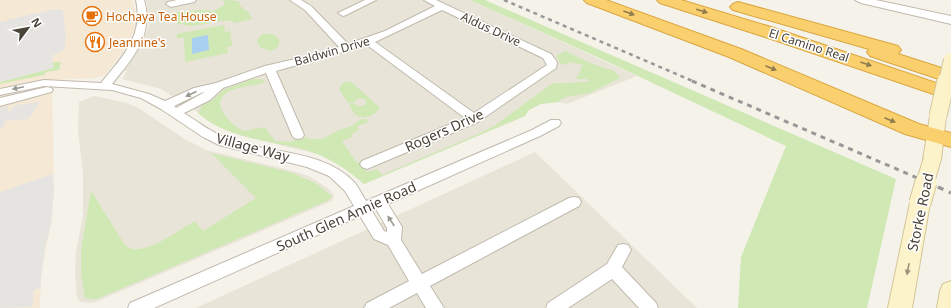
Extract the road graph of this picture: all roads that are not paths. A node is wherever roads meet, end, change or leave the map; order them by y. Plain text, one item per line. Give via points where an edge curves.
1 (140, 0) edge
2 (191, 0) edge
3 (295, 0) edge
4 (372, 0) edge
5 (429, 0) edge
6 (592, 0) edge
7 (665, 0) edge
8 (711, 0) edge
9 (861, 0) edge
10 (171, 4) dead end
11 (442, 6) junction
12 (343, 13) dead end
13 (951, 20) edge
14 (368, 41) junction
15 (346, 48) junction
16 (551, 60) joint
17 (951, 60) edge
18 (951, 67) edge
19 (269, 68) junction
20 (951, 77) edge
21 (63, 85) junction
22 (104, 86) junction
23 (0, 92) edge
24 (951, 94) edge
25 (0, 102) edge
26 (170, 110) junction
27 (474, 119) junction
28 (555, 123) dead end
29 (298, 134) dead end
30 (943, 138) edge
31 (367, 164) dead end
32 (379, 202) junction
33 (574, 202) dead end
34 (363, 209) junction
35 (393, 241) junction
36 (623, 250) dead end
37 (613, 269) junction
38 (419, 282) junction
39 (951, 291) edge
40 (136, 308) edge
41 (373, 308) edge
42 (435, 308) edge
43 (554, 308) edge
44 (650, 308) edge
45 (900, 308) edge
46 (948, 308) edge

1 - 22 street via 143,18 141,30 134,46
2 - 10 street
3 - 15 street via 308,8
4 - 12 street
5 - 11 street, Aldus Drive
6 -> 30 highway via 735,53 912,129
7 -> 24 highway, El Camino Real via 791,39
8 - 18 highway
8 - 20 highway, El Camino Real
9 - 13 street
11 - 14 street, Baldwin Drive
11 - 16 street, Aldus Drive
14 - 15 street, Baldwin Drive
14 - 27 street
15 - 19 street, Baldwin Drive
16 - 27 street, Rogers Drive via 550,68
17 - 30 main road, Storke Road, bridge via 938,116
19 - 26 street, Baldwin Drive via 219,86 206,97
19 - 29 street
21 - 22 street, Village Way
21 -> 23 street, Village Way via 44,83
21 - 25 street, Village Way
22 - 26 street, Village Way via 136,92
26 - 34 street, Village Way via 223,142 311,163 334,173 350,187
27 - 31 street, Rogers Drive
28 - 32 street, South Glen Annie Road
30 -> 45 main road, Storke Road, bridge via 932,160 920,203
32 - 34 street, South Glen Annie Road
35 -> 32 street via 395,227
33 - 38 street
34 - 35 street, Village Way via 379,235
34 - 40 street, South Glen Annie Road
35 - 38 street
36 - 37 street
37 - 43 street
37 - 44 street
38 - 41 street
38 - 42 street
39 - 46 main road

